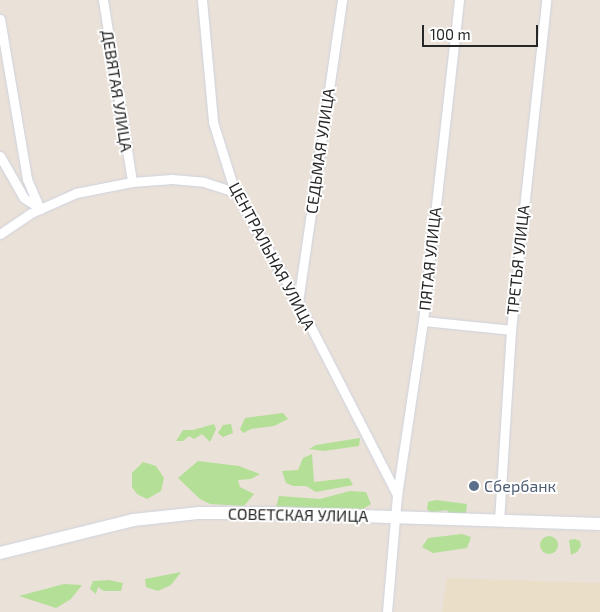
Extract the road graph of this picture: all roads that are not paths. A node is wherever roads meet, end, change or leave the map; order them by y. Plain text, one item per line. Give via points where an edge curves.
1 (103, 0) edge
2 (202, 0) edge
3 (342, 0) edge
4 (459, 0) edge
5 (546, 0) edge
6 (0, 19) edge
7 (0, 156) edge
8 (132, 182) junction
9 (235, 192) junction
10 (40, 208) junction
11 (0, 234) edge
12 (298, 302) junction
13 (423, 321) junction
14 (511, 330) junction
15 (397, 495) junction
16 (396, 516) junction
17 (499, 521) junction
18 (600, 524) edge
19 (0, 553) edge
20 (387, 612) edge

1 - 8 street, ДЕВЯТАЯ УЛИЦА
2 - 9 street, ЦЕНТРАЛЬНАЯ УЛИЦА via 213,122
3 - 12 street, СЕДЬМАЯ УЛИЦА
4 - 13 street, ПЯТАЯ УЛИЦА
5 - 14 street, ТРЕТЬЯ УЛИЦА
6 - 10 street via 27,179
7 - 10 street via 24,198
8 - 9 street via 196,181
8 - 10 street via 76,192
9 - 12 street, ЦЕНТРАЛЬНАЯ УЛИЦА
10 - 11 street
12 - 15 street, ЦЕНТРАЛЬНАЯ УЛИЦА
13 - 14 street
13 - 15 street, ПЯТАЯ УЛИЦА
14 - 17 street, ТРЕТЬЯ УЛИЦА
15 - 16 street, ПЯТАЯ УЛИЦА
16 - 17 main road, СОВЕТСКАЯ УЛИЦА
16 - 19 main road, СОВЕТСКАЯ УЛИЦА via 270,513 155,516
16 - 20 street, ПЯТАЯ УЛИЦА
17 - 18 main road, СОВЕТСКАЯ УЛИЦА

